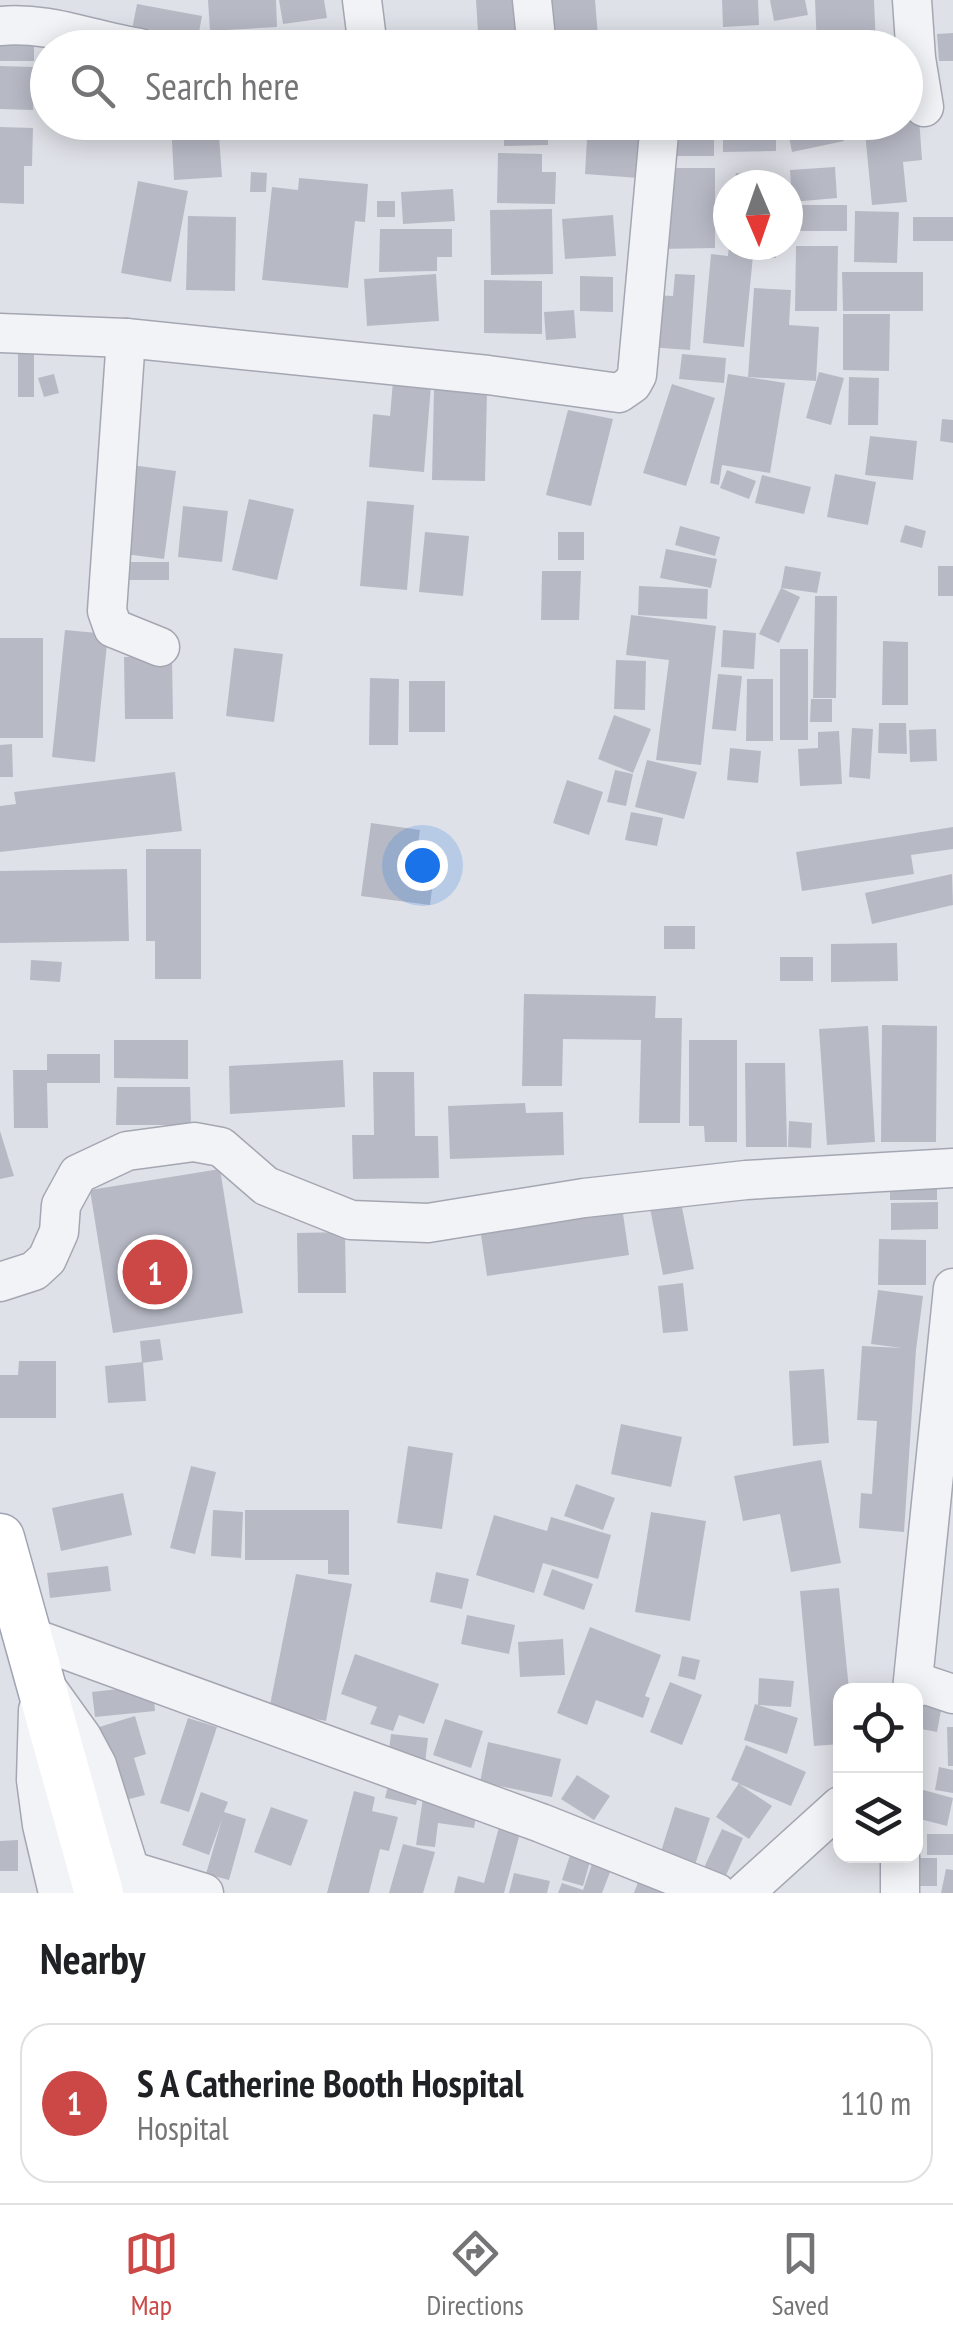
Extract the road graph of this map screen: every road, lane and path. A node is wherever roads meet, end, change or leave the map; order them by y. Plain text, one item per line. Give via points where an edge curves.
1 (362, 0) edge
2 (532, 0) edge
3 (912, 0) edge
4 (0, 26) edge
5 (62, 30) edge
6 (366, 30) edge
7 (535, 30) edge
8 (914, 30) edge
9 (923, 100) edge
10 (924, 106) dead end
11 (658, 140) edge
12 (0, 333) edge
13 (126, 338) junction
14 (160, 647) dead end
15 (953, 1168) edge
16 (0, 1282) edge
17 (953, 1288) edge
18 (947, 1429) edge
19 (0, 1538) edge
20 (32, 1656) junction
21 (913, 1683) edge
22 (923, 1688) edge
23 (953, 1694) edge
24 (833, 1812) edge
25 (900, 1863) edge
26 (122, 1886) edge
27 (58, 1893) edge
28 (204, 1893) edge
29 (717, 1893) edge
30 (744, 1893) edge
31 (900, 1893) edge

1 - 6 street
2 - 7 street
3 - 8 street
4 - 5 street
9 - 10 street
11 - 13 street via 637,376 619,393
12 - 13 street
13 - 14 street via 106,611 113,628
15 - 16 street via 746,1180 428,1223 352,1220 266,1186 221,1147 194,1142 127,1152 78,1174 61,1206 47,1259
17 - 18 street
18 - 21 street
19 - 20 main road
20 - 26 main road via 74,1803
20 - 26 street via 97,1765
20 - 27 street via 36,1780
20 - 29 street via 541,1824
22 - 23 street
24 - 30 street
25 - 31 street
26 - 28 street

